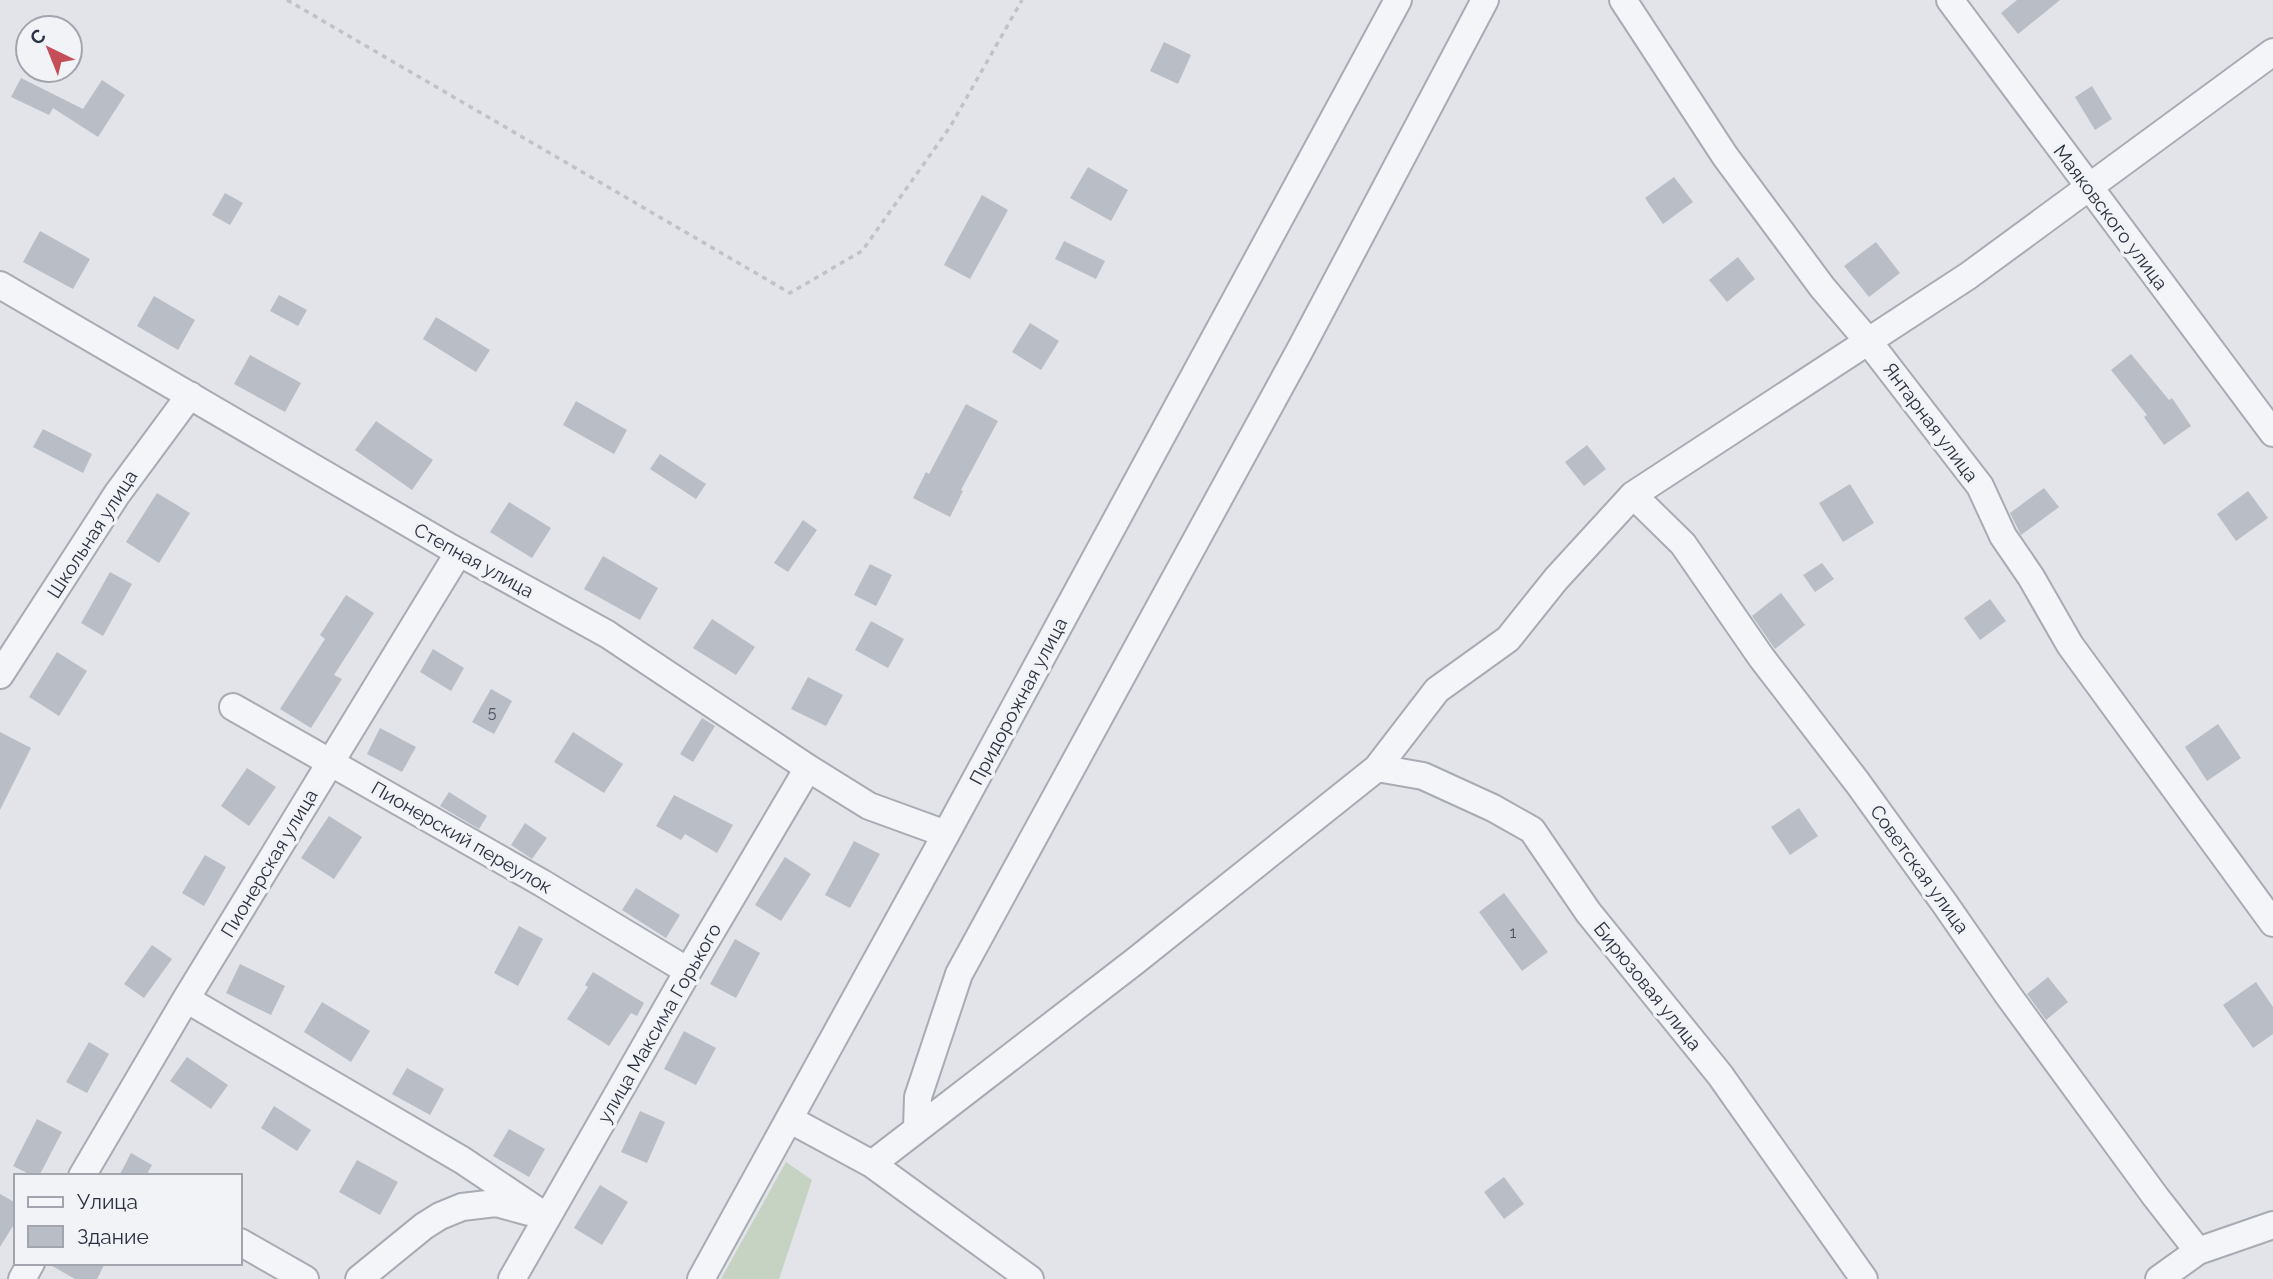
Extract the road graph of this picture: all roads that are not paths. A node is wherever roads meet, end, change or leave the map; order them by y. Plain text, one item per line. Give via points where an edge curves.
1 (1398, 0) edge
2 (1485, 0) edge
3 (1623, 0) edge
4 (1950, 0) edge
5 (2273, 52) edge
6 (2088, 187) junction
7 (0, 285) edge
8 (1868, 341) junction
9 (190, 395) junction
10 (2273, 433) edge
11 (1633, 495) junction
12 (459, 552) junction
13 (0, 675) edge
14 (233, 707) dead end
15 (331, 762) junction
16 (808, 768) junction
17 (1377, 768) junction
18 (946, 834) junction
19 (2273, 923) edge
20 (688, 971) junction
21 (186, 999) junction
22 (789, 1119) junction
23 (917, 1128) junction
24 (872, 1164) junction
25 (83, 1174) edge
26 (547, 1217) junction
27 (2273, 1225) edge
28 (242, 1243) edge
29 (2198, 1251) junction
30 (305, 1279) edge
31 (359, 1279) edge
32 (512, 1279) edge
33 (701, 1279) edge
34 (1030, 1279) edge
35 (1864, 1279) edge
36 (2159, 1279) edge

1 - 18 street, Придорожная улица
2 - 23 street via 1300,350 959,974 918,1097
3 - 8 street, Янтарная улица via 1725,156
4 - 6 street, Маяковского улица
5 - 6 street
6 - 8 street
6 - 10 street, Маяковского улица
7 - 9 street, Степная улица
8 - 11 street
8 - 19 street, Янтарная улица via 1980,486 2003,536 2070,645
9 - 12 street, Степная улица
9 - 13 street, Школьная улица via 117,494
11 - 17 street via 1508,639 1437,690
11 - 29 street, Советская улица via 1683,544
12 - 15 street, Пионерская улица
12 - 16 street, Степная улица via 607,634
14 - 15 street, Пионерский переулок
15 - 20 street, Пионерский переулок
15 - 21 street, Пионерская улица
16 - 18 street, Степная улица via 869,806
16 - 20 street, улица Максима Горького
17 - 23 street
17 - 35 street, Бирюзовая улица via 1423,776 1532,830 1588,912 1720,1075
18 - 22 street, Придорожная улица
20 - 26 street, улица Максима Горького
21 - 25 street, Пионерская улица
21 - 26 street via 462,1160
22 - 24 street
22 - 33 street, Придорожная улица
23 - 24 street
24 - 34 street
26 - 31 street via 496,1203 462,1207 424,1226
26 - 32 street, улица Максима Горького
27 - 29 street
28 - 30 street
29 - 36 street

